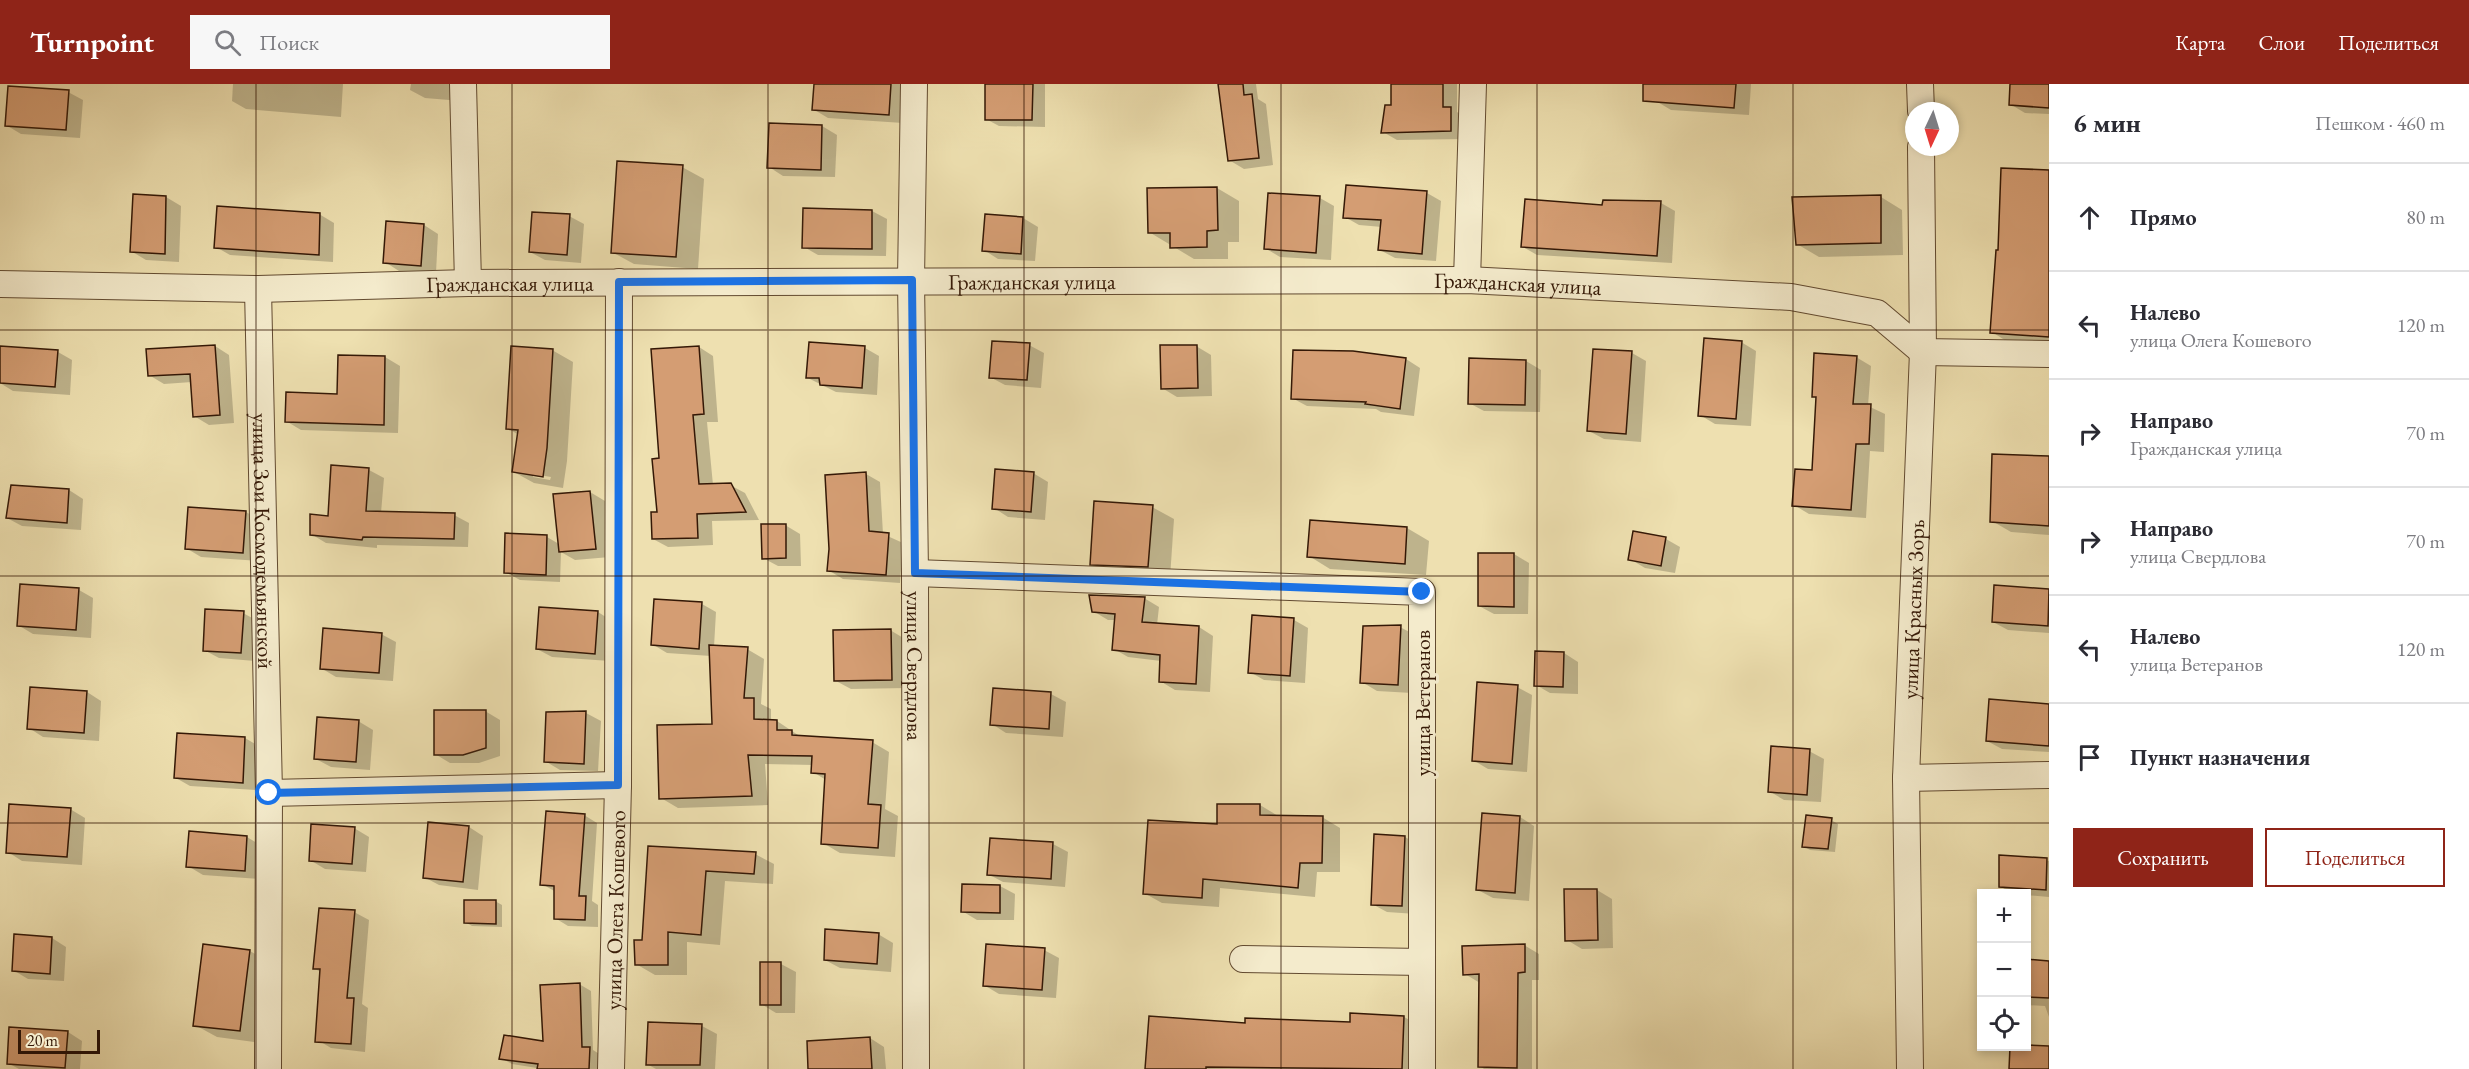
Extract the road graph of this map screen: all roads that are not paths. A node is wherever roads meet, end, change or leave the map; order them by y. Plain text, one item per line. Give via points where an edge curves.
1 (463, 84) edge
2 (914, 84) edge
3 (1473, 84) edge
4 (1920, 84) edge
5 (1921, 102) edge
6 (1921, 156) edge
7 (912, 280) junction
8 (1467, 280) junction
9 (619, 282) junction
10 (468, 283) junction
11 (0, 284) edge
12 (258, 289) junction
13 (1923, 352) junction
14 (2049, 354) edge
15 (915, 573) junction
16 (2049, 775) edge
17 (1906, 778) junction
18 (618, 785) junction
19 (269, 793) junction
20 (1243, 959) dead end
21 (1422, 962) junction
22 (268, 1069) edge
23 (611, 1069) edge
24 (916, 1069) edge
25 (1422, 1069) edge
26 (1910, 1069) edge

1 - 10 street
2 - 7 street, улица Свердлова
3 - 8 street
4 - 5 street
6 - 13 street, улица Красных Зорь
7 - 8 street, Гражданская улица
7 - 9 street, Гражданская улица
7 - 15 street, улица Свердлова
8 - 13 street, Гражданская улица via 1791,297 1877,313
9 - 10 street, Гражданская улица
9 - 18 street, улица Олега Кошевого
10 - 12 street, Гражданская улица
11 - 12 street, Гражданская улица
12 - 19 street, улица Зои Космодемьянской
13 - 14 street
13 - 17 street, улица Красных Зорь
15 - 21 street, улица Ветеранов via 1422,592
15 - 24 street, улица Свердлова
16 - 17 street
17 - 26 street, улица Красных Зорь
18 - 19 street
18 - 23 street, улица Олега Кошевого
19 - 22 street, улица Зои Космодемьянской
20 - 21 street
21 - 25 street, улица Ветеранов

